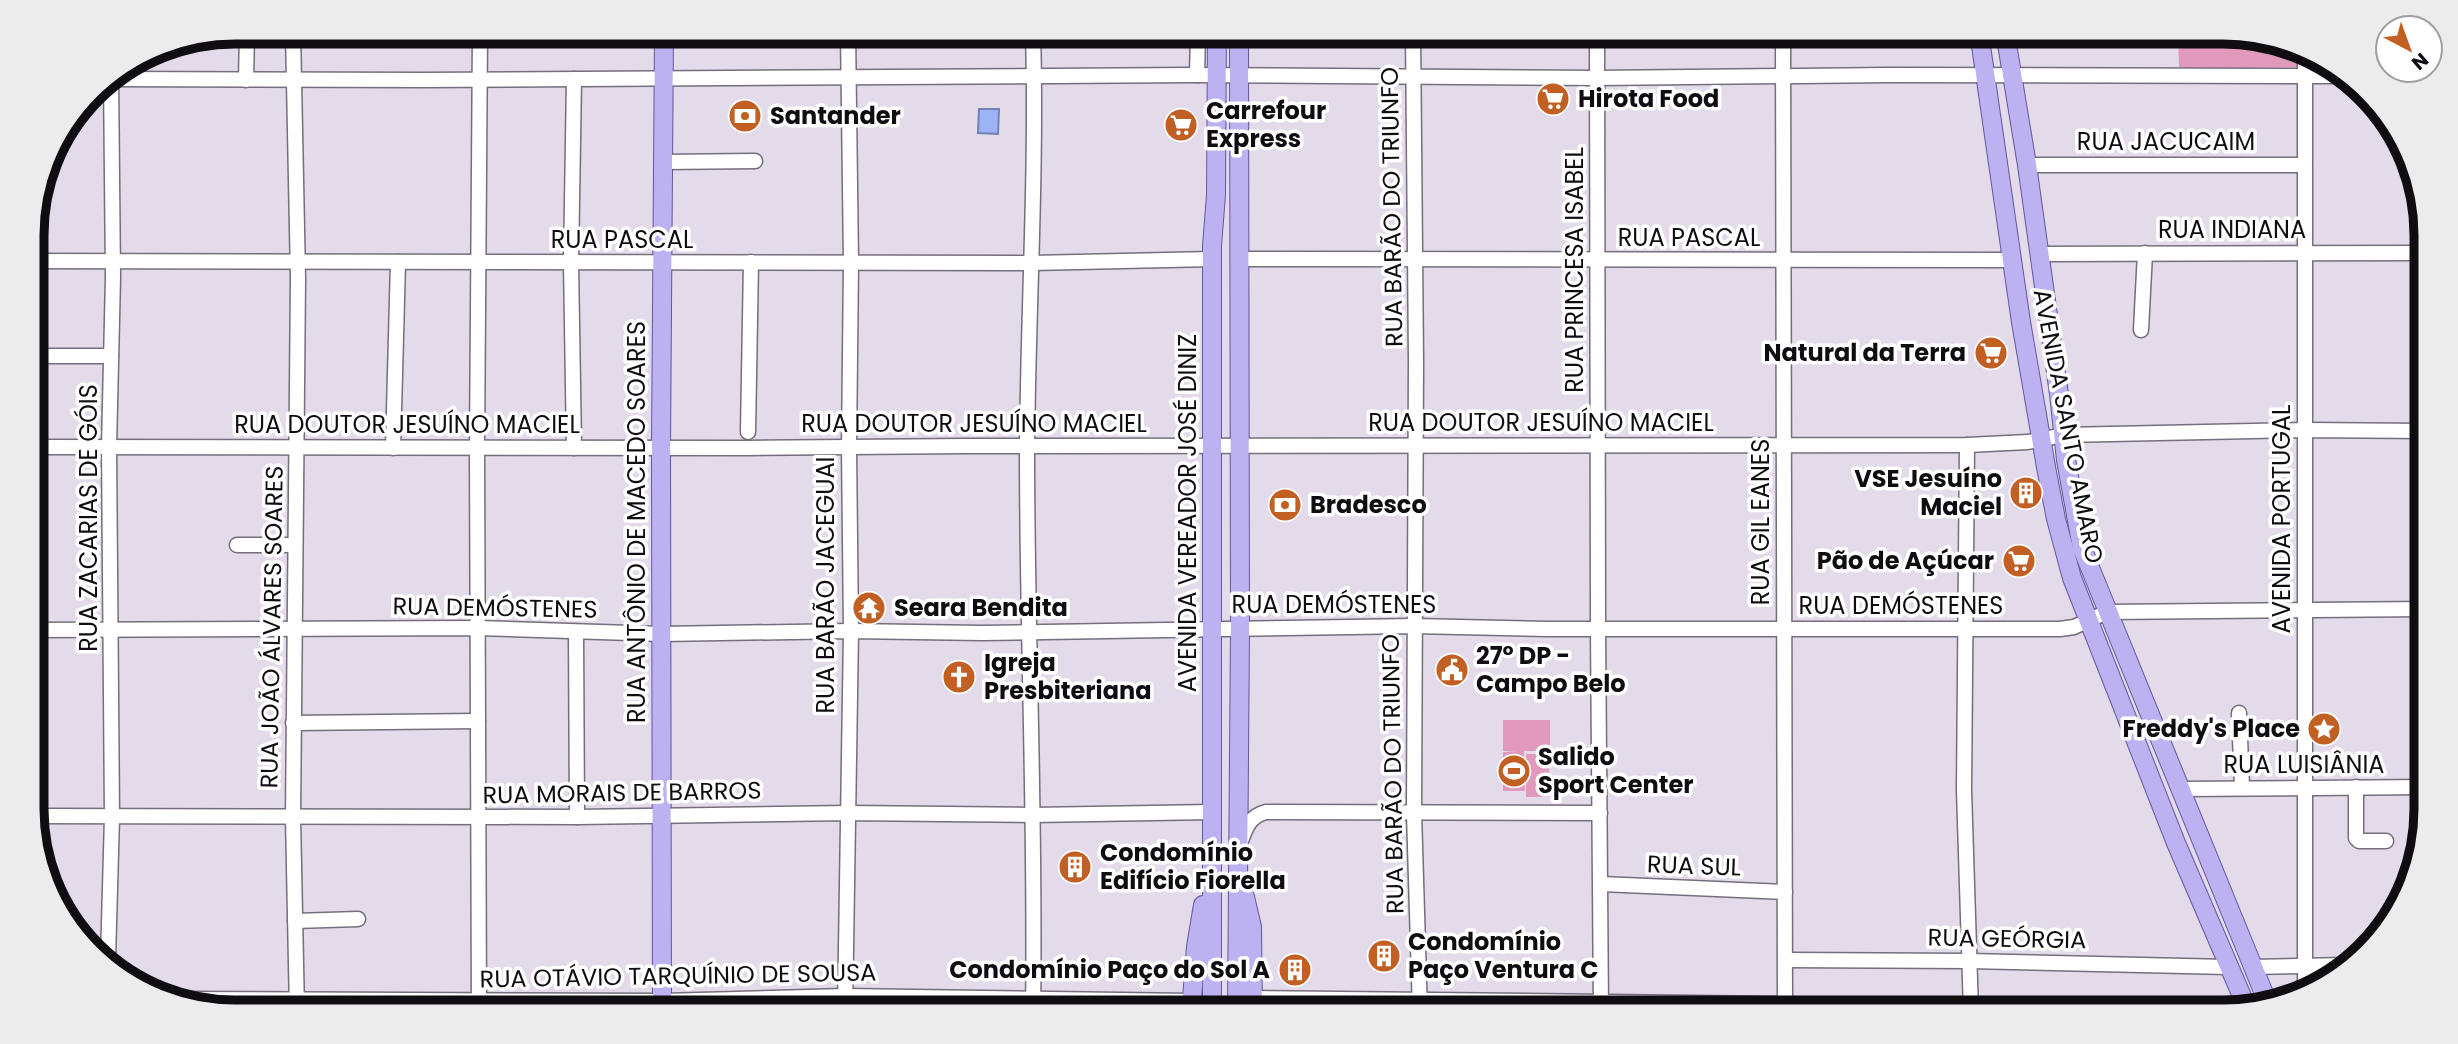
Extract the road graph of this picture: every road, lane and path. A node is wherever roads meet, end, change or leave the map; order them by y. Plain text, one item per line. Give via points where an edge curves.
1 (247, 44) edge
2 (293, 44) edge
3 (480, 44) edge
4 (664, 44) edge
5 (848, 44) edge
6 (1033, 44) edge
7 (1198, 44) edge
8 (1217, 44) edge
9 (1239, 44) edge
10 (1413, 44) edge
11 (1597, 44) edge
12 (1783, 44) edge
13 (1980, 44) edge
14 (2007, 44) edge
15 (2305, 62) edge
16 (1197, 75) junction
17 (1984, 75) junction
18 (1217, 76) junction
19 (1240, 76) junction
20 (1413, 76) junction
21 (1784, 76) junction
22 (2012, 76) junction
23 (2305, 76) junction
24 (2329, 76) edge
25 (848, 77) junction
26 (1034, 77) junction
27 (126, 78) edge
28 (1597, 78) junction
29 (574, 79) junction
30 (663, 79) junction
31 (246, 80) junction
32 (292, 80) junction
33 (480, 80) junction
34 (109, 91) edge
35 (755, 161) dead end
36 (663, 162) junction
37 (2027, 164) junction
38 (2305, 165) junction
39 (2145, 253) junction
40 (2305, 253) junction
41 (2414, 253) edge
42 (2039, 254) junction
43 (1212, 259) junction
44 (1239, 259) junction
45 (1415, 259) junction
46 (1598, 260) junction
47 (2012, 260) junction
48 (44, 261) edge
49 (298, 261) junction
50 (1782, 261) junction
51 (112, 262) junction
52 (398, 262) junction
53 (751, 262) junction
54 (851, 262) junction
55 (1032, 262) junction
56 (478, 263) junction
57 (571, 263) junction
58 (662, 263) junction
59 (2141, 330) dead end
60 (44, 356) edge
61 (111, 356) junction
62 (2305, 430) junction
63 (2414, 431) edge
64 (748, 432) dead end
65 (2064, 435) junction
66 (1416, 445) junction
67 (1598, 445) junction
68 (1967, 445) junction
69 (1212, 446) junction
70 (1240, 446) junction
71 (1784, 446) junction
72 (44, 447) edge
73 (109, 447) junction
74 (1027, 447) junction
75 (296, 448) junction
76 (393, 448) junction
77 (477, 448) junction
78 (574, 448) junction
79 (661, 448) junction
80 (849, 448) junction
81 (2042, 450) junction
82 (237, 545) dead end
83 (295, 545) junction
84 (2305, 609) junction
85 (2414, 609) edge
86 (2108, 612) junction
87 (2088, 621) junction
88 (1414, 626) junction
89 (294, 628) junction
90 (478, 628) junction
91 (1212, 629) junction
92 (1240, 629) junction
93 (1598, 629) junction
94 (1785, 629) junction
95 (1966, 629) junction
96 (112, 630) junction
97 (44, 631) edge
98 (851, 631) junction
99 (576, 632) junction
100 (1027, 632) junction
101 (661, 634) junction
102 (2239, 713) dead end
103 (478, 721) junction
104 (293, 723) junction
105 (2242, 787) junction
106 (2304, 787) junction
107 (2356, 787) junction
108 (2414, 787) edge
109 (2181, 789) junction
110 (1212, 812) junction
111 (848, 813) junction
112 (1414, 813) junction
113 (1600, 813) junction
114 (1033, 815) junction
115 (44, 816) edge
116 (662, 816) junction
117 (112, 817) junction
118 (478, 817) junction
119 (577, 817) junction
120 (293, 818) junction
121 (2386, 841) dead end
122 (1238, 858) junction
123 (1211, 881) junction
124 (1601, 884) junction
125 (1785, 892) junction
126 (358, 919) dead end
127 (295, 921) junction
128 (108, 951) edge
129 (1786, 960) junction
130 (1969, 961) junction
131 (2305, 965) junction
132 (2333, 965) edge
133 (2228, 967) junction
134 (2252, 967) junction
135 (2305, 982) edge
136 (845, 996) junction
137 (945, 996) junction
138 (2265, 996) edge
139 (2243, 999) edge
140 (297, 1000) edge
141 (479, 1000) edge
142 (662, 1000) edge
143 (778, 1000) edge
144 (845, 1000) edge
145 (945, 1000) edge
146 (980, 1000) edge
147 (1033, 1000) edge
148 (1192, 1000) edge
149 (1212, 1000) edge
150 (1237, 1000) edge
151 (1253, 1000) edge
152 (1420, 1000) edge
153 (1601, 1000) edge
154 (1785, 1000) edge
155 (1971, 1000) edge

1 - 31 street
2 - 32 street, RUA JOÃO ÁLVARES SOARES
3 - 33 street
4 - 30 main road, RUA ANTÔNIO DE MACEDO SOARES
5 - 25 street, RUA BARÃO JACEGUAI
6 - 26 street
7 - 16 street
8 - 18 main road, AVENIDA VEREADOR JOSÉ DINIZ
9 - 19 main road
10 - 20 street, RUA BARÃO DO TRIUNFO
11 - 28 street, RUA PRINCESA ISABEL
12 - 21 street, RUA GIL EANES
13 - 17 main road, AVENIDA SANTO AMARO
14 - 22 main road, AVENIDA SANTO AMARO
15 - 23 street, AVENIDA PORTUGAL
16 - 18 street
16 - 26 street
17 - 21 street
17 - 22 street
17 - 47 main road, AVENIDA SANTO AMARO
18 - 19 street
18 - 43 main road, AVENIDA VEREADOR JOSÉ DINIZ
19 - 20 street
19 - 44 main road
20 - 28 street
20 - 45 street, RUA BARÃO DO TRIUNFO
21 - 28 street
21 - 50 street, RUA GIL EANES
22 - 23 street
22 - 37 main road, AVENIDA SANTO AMARO
23 - 24 street
23 - 38 street, AVENIDA PORTUGAL
25 - 26 street
25 - 30 street
25 - 54 street, RUA BARÃO JACEGUAI
26 - 55 street
27 - 31 street
28 - 46 street, RUA PRINCESA ISABEL
29 - 30 street
29 - 33 street
29 - 57 street
30 - 36 main road, RUA ANTÔNIO DE MACEDO SOARES
31 - 32 street
32 - 33 street
32 - 49 street, RUA JOÃO ÁLVARES SOARES
33 - 56 street
34 - 51 street, RUA ZACARIAS DE GÓIS
35 - 36 street
36 - 58 main road, RUA ANTÔNIO DE MACEDO SOARES
37 - 38 street, RUA JACUCAIM
37 - 42 main road, AVENIDA SANTO AMARO
38 - 40 street, AVENIDA PORTUGAL
39 - 40 street, RUA INDIANA
39 - 42 street, RUA INDIANA
39 - 59 street
40 - 41 street, RUA INDIANA
40 - 62 street, AVENIDA PORTUGAL
42 - 65 main road, AVENIDA SANTO AMARO
43 - 55 street, RUA PASCAL
43 - 69 main road, AVENIDA VEREADOR JOSÉ DINIZ
44 - 45 street, RUA PASCAL
44 - 70 main road
45 - 46 street, RUA PASCAL
45 - 66 street, RUA BARÃO DO TRIUNFO
46 - 50 street, RUA PASCAL
46 - 67 street, RUA PRINCESA ISABEL
47 - 50 street, RUA PASCAL
47 - 81 main road, AVENIDA SANTO AMARO
48 - 51 street, RUA PASCAL
49 - 51 street, RUA PASCAL
49 - 52 street, RUA PASCAL
49 - 75 street, RUA JOÃO ÁLVARES SOARES
50 - 71 street, RUA GIL EANES
51 - 61 street, RUA ZACARIAS DE GÓIS
52 - 56 street, RUA PASCAL
52 - 76 street
53 - 54 street, RUA PASCAL
53 - 58 street, RUA PASCAL
53 - 64 street
54 - 55 street, RUA PASCAL
54 - 80 street, RUA BARÃO JACEGUAI
55 - 74 street
56 - 57 street, RUA PASCAL
56 - 77 street
57 - 58 street, RUA PASCAL
57 - 78 street
58 - 79 main road, RUA ANTÔNIO DE MACEDO SOARES
60 - 61 street
61 - 73 street, RUA ZACARIAS DE GÓIS
62 - 63 street, RUA DOUTOR JESUÍNO MACIEL
62 - 65 street, RUA DOUTOR JESUÍNO MACIEL
62 - 84 street, AVENIDA PORTUGAL
65 - 81 street, RUA DOUTOR JESUÍNO MACIEL
65 - 86 main road, AVENIDA SANTO AMARO via 2082,548
66 - 67 street, RUA DOUTOR JESUÍNO MACIEL
66 - 70 street, RUA DOUTOR JESUÍNO MACIEL
66 - 88 street, RUA BARÃO DO TRIUNFO
67 - 71 street, RUA DOUTOR JESUÍNO MACIEL
67 - 93 street, RUA PRINCESA ISABEL
68 - 71 street, RUA DOUTOR JESUÍNO MACIEL
68 - 81 street, RUA DOUTOR JESUÍNO MACIEL
68 - 95 street
69 - 70 street, RUA DOUTOR JESUÍNO MACIEL
69 - 74 street, RUA DOUTOR JESUÍNO MACIEL
69 - 91 main road, AVENIDA VEREADOR JOSÉ DINIZ
70 - 92 main road
71 - 94 street, RUA GIL EANES
72 - 73 street, RUA DOUTOR JESUÍNO MACIEL
73 - 75 street, RUA DOUTOR JESUÍNO MACIEL
73 - 96 street, RUA ZACARIAS DE GÓIS
74 - 80 street, RUA DOUTOR JESUÍNO MACIEL
74 - 100 street
75 - 76 street, RUA DOUTOR JESUÍNO MACIEL
75 - 83 street, RUA JOÃO ÁLVARES SOARES
76 - 77 street, RUA DOUTOR JESUÍNO MACIEL
77 - 78 street, RUA DOUTOR JESUÍNO MACIEL
77 - 90 street
78 - 79 street, RUA DOUTOR JESUÍNO MACIEL
79 - 80 street, RUA DOUTOR JESUÍNO MACIEL
79 - 101 main road, RUA ANTÔNIO DE MACEDO SOARES
80 - 98 street, RUA BARÃO JACEGUAI
81 - 87 main road, AVENIDA SANTO AMARO via 2056,519
82 - 83 street
83 - 89 street, RUA JOÃO ÁLVARES SOARES
84 - 85 street
84 - 86 street
84 - 106 street, AVENIDA PORTUGAL
86 - 87 street, RUA DEMÓSTENES
86 - 109 main road, AVENIDA SANTO AMARO
87 - 95 street, RUA DEMÓSTENES via 2067,629
87 - 133 main road, AVENIDA SANTO AMARO
88 - 92 street, RUA DEMÓSTENES
88 - 93 street, RUA DEMÓSTENES
88 - 112 street, RUA BARÃO DO TRIUNFO
89 - 90 street, RUA DEMÓSTENES
89 - 96 street, RUA DEMÓSTENES
89 - 104 street, RUA JOÃO ÁLVARES SOARES
90 - 99 street, RUA DEMÓSTENES
90 - 103 street
91 - 92 street, RUA DEMÓSTENES
91 - 100 street, RUA DEMÓSTENES
91 - 110 main road, AVENIDA VEREADOR JOSÉ DINIZ
92 - 122 main road
93 - 94 street, RUA DEMÓSTENES
93 - 113 street, RUA PRINCESA ISABEL
94 - 95 street, RUA DEMÓSTENES
94 - 125 street, RUA GIL EANES
95 - 130 street
96 - 97 street, RUA DEMÓSTENES
96 - 117 street, RUA ZACARIAS DE GÓIS
98 - 100 street, RUA DEMÓSTENES
98 - 101 street, RUA DEMÓSTENES
98 - 111 street, RUA BARÃO JACEGUAI
99 - 101 street, RUA DEMÓSTENES
99 - 119 street
100 - 114 street
101 - 116 main road, RUA ANTÔNIO DE MACEDO SOARES
102 - 105 street
103 - 104 street
103 - 118 street
104 - 120 street, RUA JOÃO ÁLVARES SOARES
105 - 106 street, RUA LUISIÂNIA
105 - 109 street, RUA LUISIÂNIA
106 - 107 street, RUA LUISIÂNIA
106 - 131 street, AVENIDA PORTUGAL
107 - 108 street, RUA LUISIÂNIA
107 - 121 street via 2356,838
109 - 134 main road, AVENIDA SANTO AMARO
110 - 114 street, RUA MORAIS DE BARROS
110 - 123 main road, AVENIDA VEREADOR JOSÉ DINIZ
111 - 114 street, RUA MORAIS DE BARROS
111 - 116 street, RUA MORAIS DE BARROS
111 - 136 street, RUA BARÃO JACEGUAI
112 - 113 street
112 - 122 street via 1266,812 1247,825
112 - 152 street, RUA BARÃO DO TRIUNFO
113 - 124 street, RUA PRINCESA ISABEL
114 - 147 street
115 - 117 street, RUA MORAIS DE BARROS
116 - 119 street, RUA MORAIS DE BARROS
116 - 142 main road, RUA ANTÔNIO DE MACEDO SOARES
117 - 120 street, RUA MORAIS DE BARROS
117 - 128 street, RUA ZACARIAS DE GÓIS
118 - 119 street, RUA MORAIS DE BARROS
118 - 120 street, RUA MORAIS DE BARROS
118 - 141 street
120 - 127 street, RUA JOÃO ÁLVARES SOARES
122 - 150 main road
122 - 151 main road via 1252,927
123 - 148 main road via 1200,920
123 - 149 main road, AVENIDA VEREADOR JOSÉ DINIZ
124 - 125 street, RUA SUL
124 - 153 street, RUA PRINCESA ISABEL
125 - 129 street, RUA GIL EANES
126 - 127 street
127 - 140 street, RUA JOÃO ÁLVARES SOARES
129 - 130 street, RUA GEÓRGIA
129 - 154 street, RUA GIL EANES
130 - 133 street, RUA GEÓRGIA
130 - 155 street
131 - 132 street
131 - 134 street
131 - 135 street, AVENIDA PORTUGAL
133 - 139 main road, AVENIDA SANTO AMARO
134 - 138 main road, AVENIDA SANTO AMARO
136 - 137 street, RUA OTÁVIO TARQUÍNIO DE SOUSA
136 - 143 street, RUA OTÁVIO TARQUÍNIO DE SOUSA
136 - 144 street, RUA BARÃO JACEGUAI
137 - 145 street
137 - 146 street, RUA OTÁVIO TARQUÍNIO DE SOUSA

